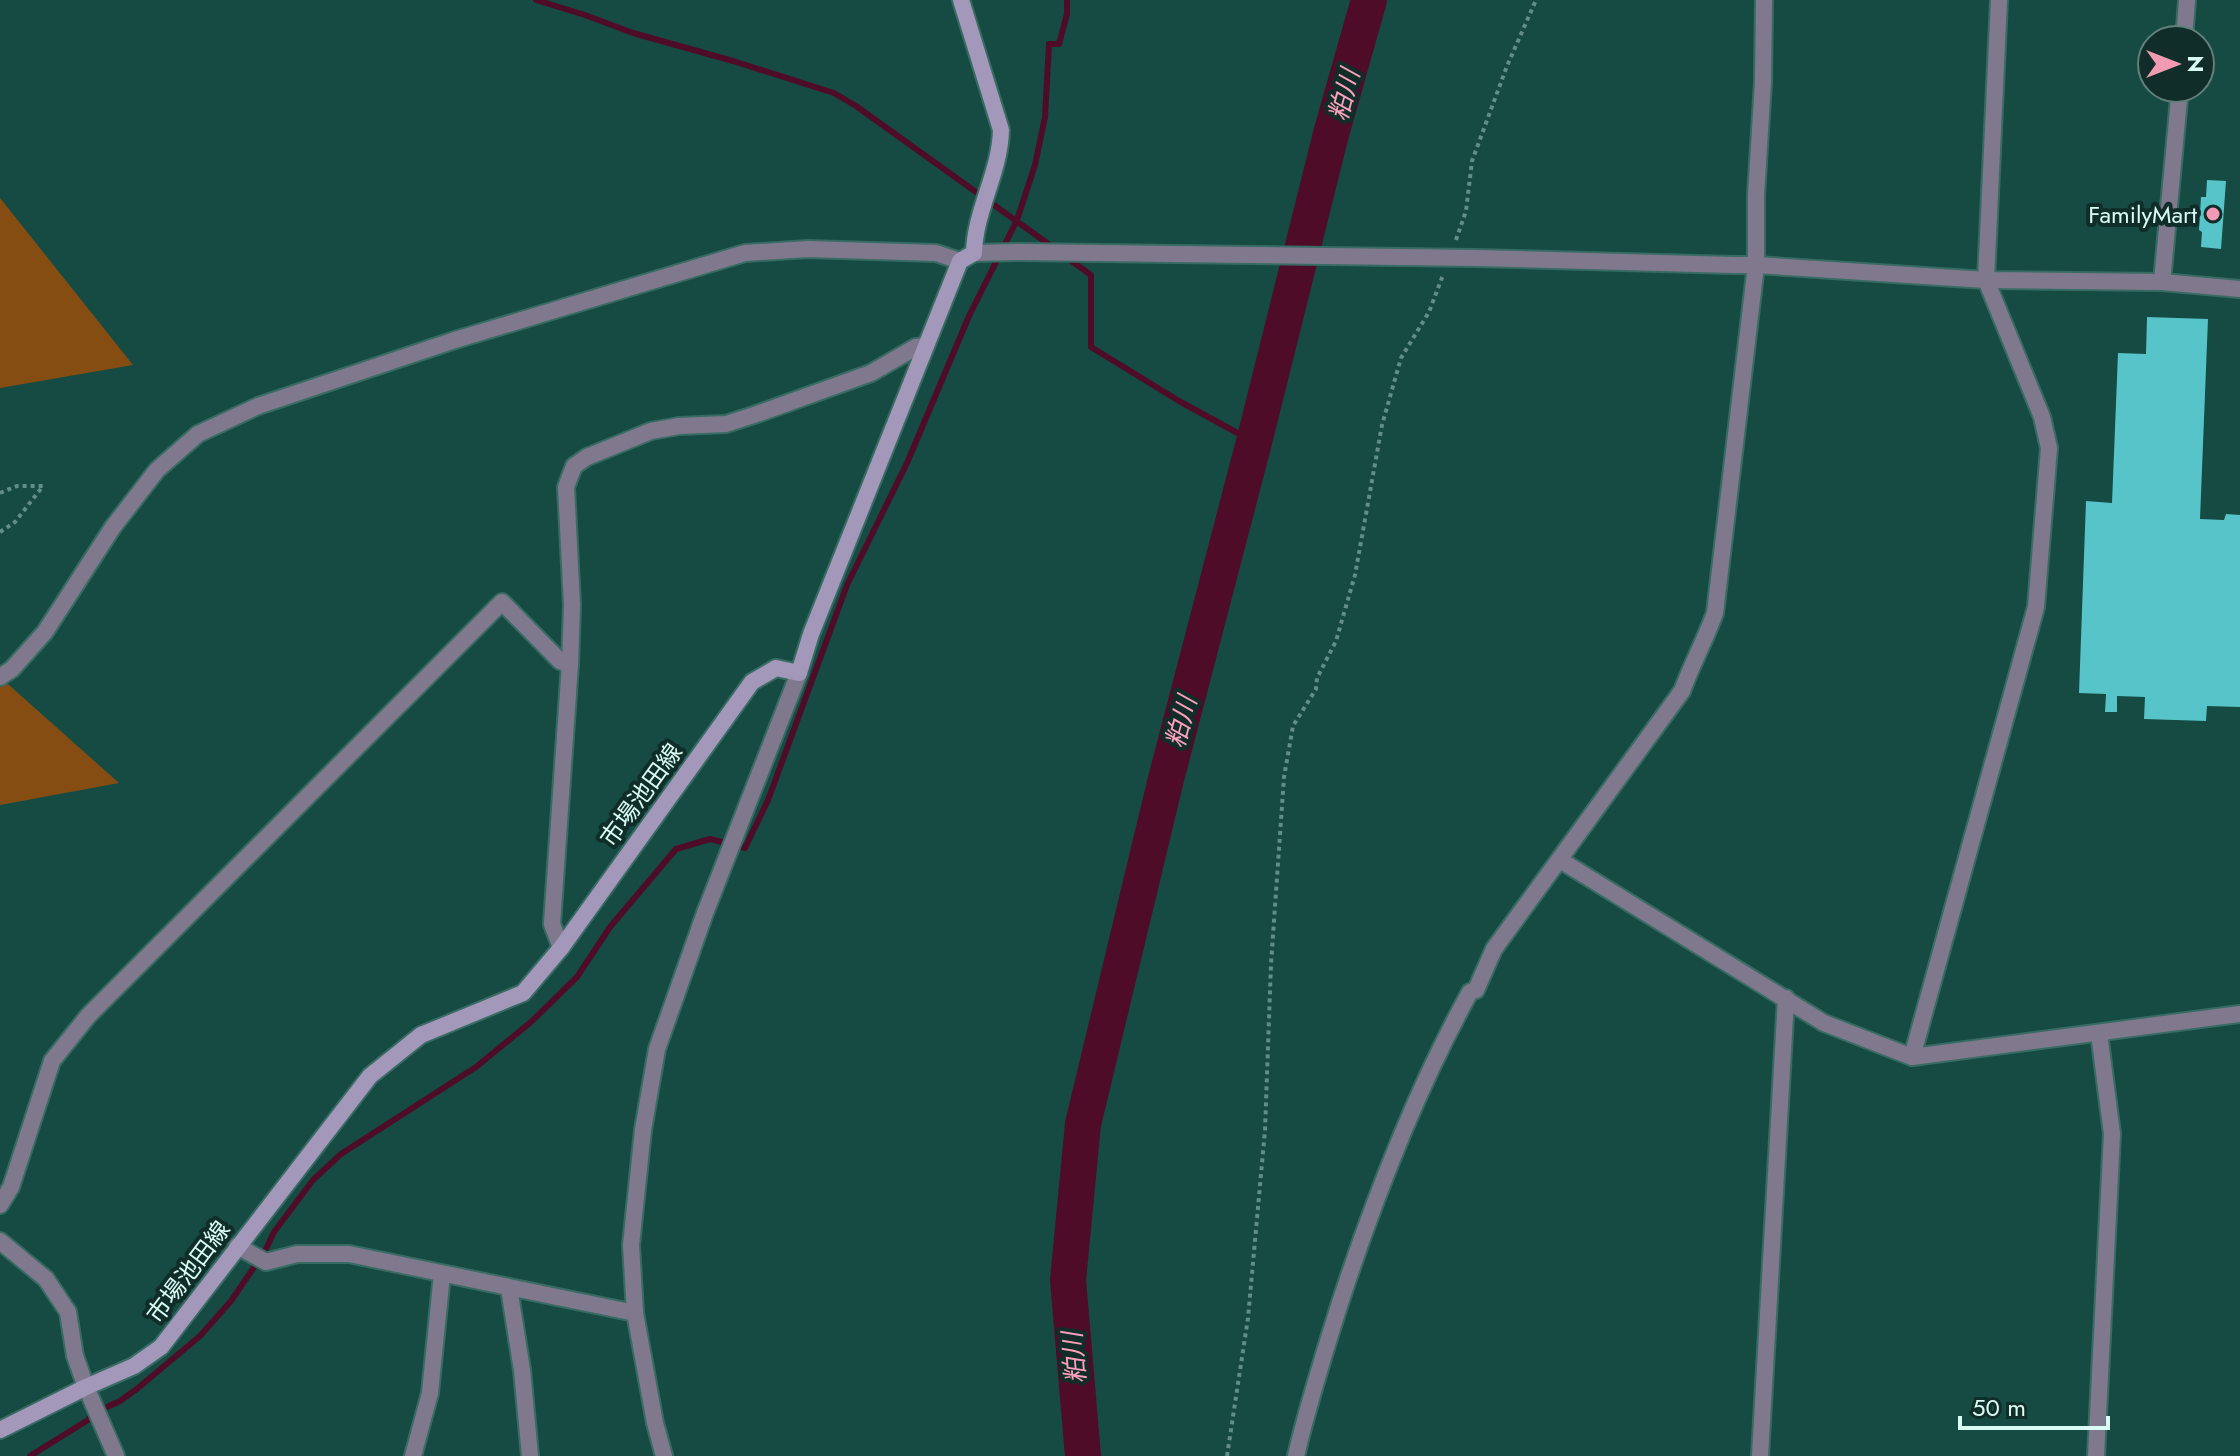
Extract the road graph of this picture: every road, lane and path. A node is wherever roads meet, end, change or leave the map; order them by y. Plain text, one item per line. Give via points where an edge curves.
1 (961, 0) edge
2 (1536, 0) edge
3 (1764, 0) edge
4 (1999, 0) edge
5 (2187, 0) edge
6 (2185, 24) edge
7 (2179, 104) edge
8 (1456, 240) dead end
9 (967, 257) junction
10 (1756, 265) junction
11 (1445, 269) dead end
12 (1986, 280) junction
13 (2162, 282) junction
14 (2240, 289) edge
15 (926, 346) junction
16 (0, 493) edge
17 (0, 532) edge
18 (570, 664) junction
19 (799, 673) junction
20 (0, 677) edge
21 (1560, 860) junction
22 (561, 948) junction
23 (1786, 998) junction
24 (2240, 1014) edge
25 (2099, 1033) junction
26 (1912, 1057) junction
27 (0, 1205) edge
28 (0, 1241) edge
29 (237, 1246) junction
30 (442, 1274) junction
31 (509, 1288) junction
32 (635, 1313) junction
33 (86, 1387) junction
34 (0, 1430) edge
35 (116, 1456) edge
36 (413, 1456) edge
37 (530, 1456) edge
38 (664, 1456) edge
39 (1227, 1456) edge
40 (1296, 1456) edge
41 (1760, 1456) edge
42 (2096, 1456) edge

1 - 9 main road via 1001,130 1001,152
2 - 8 path via 1472,161 1466,211
3 - 10 street
4 - 12 street
5 - 6 street
7 - 13 street
9 - 10 street, bridge via 1020,252
9 - 15 main road
9 - 20 street via 808,249 745,253 258,406 198,434 157,470 45,632
10 - 12 street
10 - 21 street via 1715,613 1682,691
11 - 39 path via 1429,312 1401,358 1336,641 1293,726 1284,777 1271,964 1265,1130 1248,1318
12 - 13 street
12 - 26 street via 2042,417 2049,448 2036,607
13 - 14 street
15 - 18 street via 871,373 757,414 726,424 651,431 574,466 566,487
15 - 19 main road
16 - 17 path via 17,486 43,486 15,522
18 - 22 street via 552,924
18 - 27 street via 560,661 502,602 88,1016 52,1061 11,1187
19 - 22 main road, 市場池田線 via 776,668 752,682
19 - 32 street via 657,1049 631,1245
21 - 23 street
21 - 40 street via 1494,949 1476,990 1438,1050 1357,1252 1308,1401
22 - 29 main road, 市場池田線 via 523,993 421,1035 370,1076
23 - 26 street via 1824,1023
23 - 41 street
24 - 25 street
25 - 26 street
25 - 42 street via 2112,1134
28 - 33 street via 46,1279 68,1312
29 - 30 street via 266,1262 297,1254 349,1254
29 - 33 main road, 市場池田線 via 161,1347 134,1366
30 - 31 street
30 - 36 street via 430,1393
31 - 32 street
31 - 37 street
32 - 38 street
33 - 34 main road, 市場池田線
33 - 35 street

